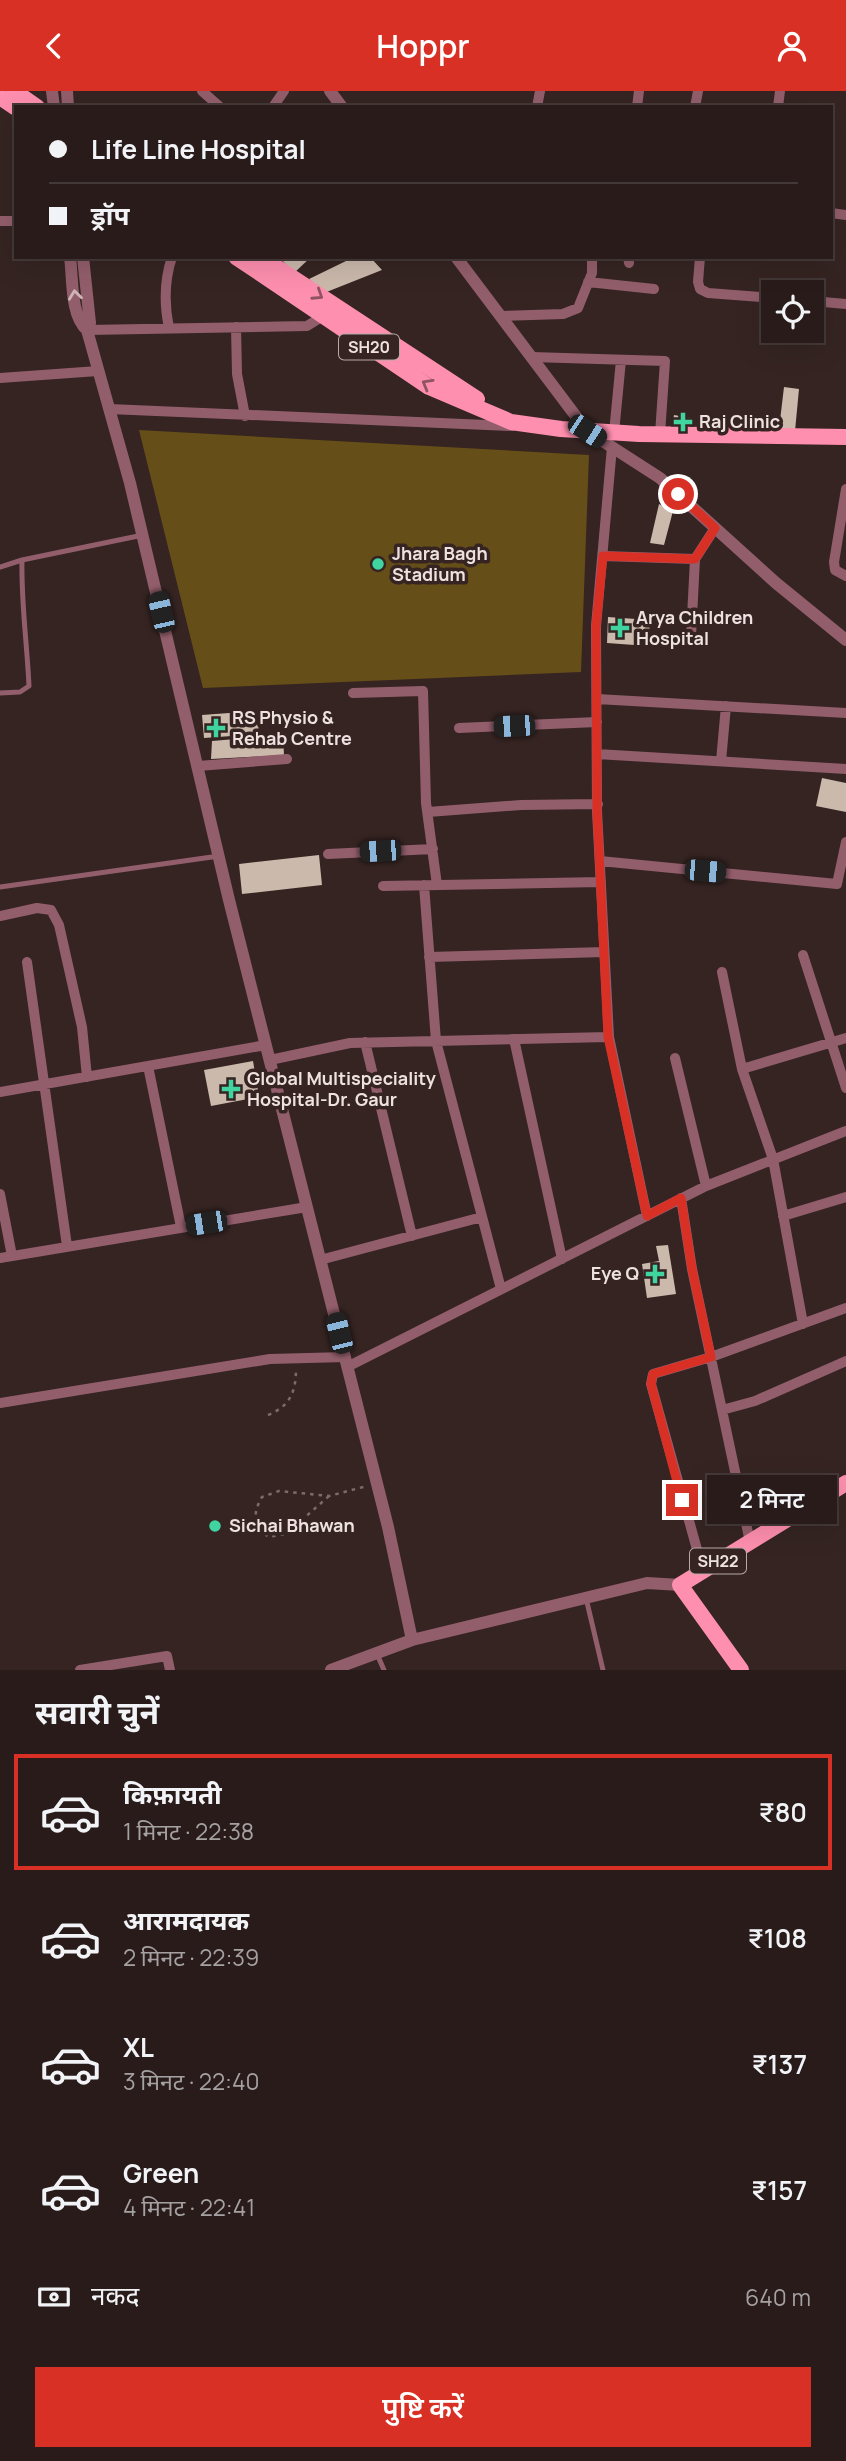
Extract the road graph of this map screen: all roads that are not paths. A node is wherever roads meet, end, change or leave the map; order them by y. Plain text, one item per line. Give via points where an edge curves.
1 (14, 91) edge
2 (202, 91) edge
3 (34, 105) edge
4 (218, 105) edge
5 (70, 259) edge
6 (83, 259) edge
7 (171, 259) edge
8 (239, 259) edge
9 (264, 259) edge
10 (457, 259) edge
11 (592, 259) edge
12 (700, 259) edge
13 (589, 282) junction
14 (654, 289) dead end
15 (761, 297) edge
16 (824, 302) edge
17 (846, 304) edge
18 (323, 316) junction
19 (500, 316) junction
20 (236, 327) junction
21 (169, 328) junction
22 (87, 330) junction
23 (531, 357) junction
24 (621, 360) junction
25 (98, 371) junction
26 (0, 378) edge
27 (109, 409) junction
28 (245, 416) junction
29 (512, 422) junction
30 (534, 426) junction
31 (587, 431) junction
32 (660, 434) junction
33 (639, 435) junction
34 (846, 437) edge
35 (613, 440) junction
36 (846, 447) edge
37 (846, 489) edge
38 (715, 528) junction
39 (143, 535) junction
40 (603, 556) junction
41 (695, 559) junction
42 (22, 560) junction
43 (0, 567) edge
44 (846, 576) edge
45 (691, 636) dead end
46 (846, 640) edge
47 (0, 693) edge
48 (353, 693) dead end
49 (597, 699) junction
50 (726, 706) junction
51 (846, 713) edge
52 (597, 723) junction
53 (459, 728) dead end
54 (597, 754) junction
55 (286, 759) dead end
56 (721, 761) junction
57 (198, 766) junction
58 (846, 769) edge
59 (597, 804) junction
60 (428, 812) junction
61 (846, 846) edge
62 (433, 849) junction
63 (328, 854) dead end
64 (219, 856) junction
65 (600, 861) junction
66 (601, 882) junction
67 (424, 885) junction
68 (438, 885) junction
69 (383, 886) dead end
70 (0, 887) edge
71 (0, 916) edge
72 (604, 952) junction
73 (803, 955) dead end
74 (429, 957) junction
75 (27, 962) dead end
76 (722, 972) dead end
77 (608, 1037) junction
78 (846, 1038) edge
79 (514, 1039) junction
80 (436, 1041) junction
81 (832, 1041) junction
82 (365, 1042) junction
83 (266, 1045) junction
84 (675, 1058) dead end
85 (270, 1060) junction
86 (148, 1066) junction
87 (742, 1069) junction
88 (87, 1077) junction
89 (46, 1084) junction
90 (846, 1088) edge
91 (0, 1092) edge
92 (846, 1131) edge
93 (773, 1159) junction
94 (706, 1186) junction
95 (0, 1194) edge
96 (846, 1197) edge
97 (681, 1198) junction
98 (307, 1207) junction
99 (647, 1216) junction
100 (783, 1216) junction
101 (482, 1217) junction
102 (181, 1227) junction
103 (412, 1236) junction
104 (68, 1246) junction
105 (6, 1257) edge
106 (562, 1258) junction
107 (320, 1260) junction
108 (501, 1289) junction
109 (846, 1308) edge
110 (803, 1324) junction
111 (711, 1357) junction
112 (846, 1361) edge
113 (346, 1362) junction
114 (0, 1403) edge
115 (722, 1411) junction
116 (846, 1483) edge
117 (750, 1542) junction
118 (703, 1571) junction
119 (680, 1585) junction
120 (586, 1598) junction
121 (412, 1640) junction
122 (376, 1653) junction
123 (80, 1670) edge
124 (170, 1670) edge
125 (331, 1670) edge
126 (384, 1670) edge
127 (603, 1670) edge
128 (741, 1670) edge

1 - 3 main road
2 - 4 street
22 -> 5 street via 76,306
6 - 22 street
7 - 21 street via 165,296
8 - 18 main road, SH20
9 -> 29 main road, SH20
10 - 19 street
11 - 13 street
12 - 15 street via 700,289
13 - 14 street
13 - 19 street via 578,308 563,314
16 - 17 street
18 - 20 street via 307,326
29 -> 18 main road, SH20 via 429,387
19 - 23 street
20 - 21 street
20 - 28 street via 237,374
21 - 22 street
22 - 25 street
23 - 24 street
23 - 31 street
24 - 32 street via 664,361
24 - 35 street
25 - 26 street
25 - 27 street
27 - 28 street
27 - 39 street
28 - 30 street
29 - 30 main road, SH20
30 - 31 main road, SH20
31 - 35 main road, SH20
32 - 33 main road, SH20
32 - 34 main road, SH20
33 - 35 main road, SH20
33 - 36 main road, SH20 via 677,441
35 - 38 street
35 - 40 street
37 - 44 street via 834,562 835,570
38 - 41 street
38 - 46 street
39 - 42 lane
39 - 57 street
40 - 41 street
40 - 49 street via 596,626
41 - 45 street
42 - 43 lane
42 - 47 lane via 29,686 20,692
48 - 60 street via 423,691
49 - 50 street
49 - 52 street
50 - 51 street
50 - 56 street
52 - 53 street
52 - 54 street
54 - 56 street
54 - 59 street
55 - 57 street
56 - 58 street
57 - 64 street
59 - 60 street
59 - 65 street
60 - 62 street
61 - 65 street via 837,884
62 - 63 street
62 - 68 street
64 - 70 lane
64 - 83 street
65 - 66 street
66 - 68 street
66 - 72 street
67 - 68 street
67 - 69 street
67 - 74 street
71 - 88 street via 37,908 51,910 75,991
72 - 74 street
72 - 77 street
73 - 81 street
74 - 80 street
75 - 89 street
76 - 87 street
77 - 79 street
77 - 99 street
78 - 81 street
79 - 80 street
79 - 106 street
80 - 82 street
80 - 101 street
81 - 87 street
81 - 90 street
82 - 85 street
82 - 103 street
83 - 85 street
83 - 86 street
84 - 94 street
85 - 98 street
86 - 88 street
86 - 102 street
87 - 93 street
88 - 89 street
89 - 91 street
89 - 104 street
92 - 93 street
93 - 94 street
93 - 100 street
94 - 97 street
95 - 105 street
96 - 100 street
97 - 99 street
97 - 111 street
98 - 102 street
98 - 107 street
99 - 106 street
100 - 110 street
101 - 103 street
101 - 108 street
102 - 104 street
103 - 107 street
104 - 105 street
106 - 108 street
107 - 113 street
108 - 113 street
109 - 110 street
110 - 111 street
111 - 115 street
111 - 118 street via 653,1374 651,1384
112 - 115 street
113 - 114 street via 270,1359
113 - 121 street
115 - 117 street
116 - 117 main road, SH22
117 - 118 main road, SH22
118 - 119 main road, SH22
119 - 120 street via 647,1583
119 - 128 main road, SH22
120 - 121 street
120 - 127 lane
121 - 122 street
122 - 125 street
122 - 126 lane
123 - 124 street via 167,1655

